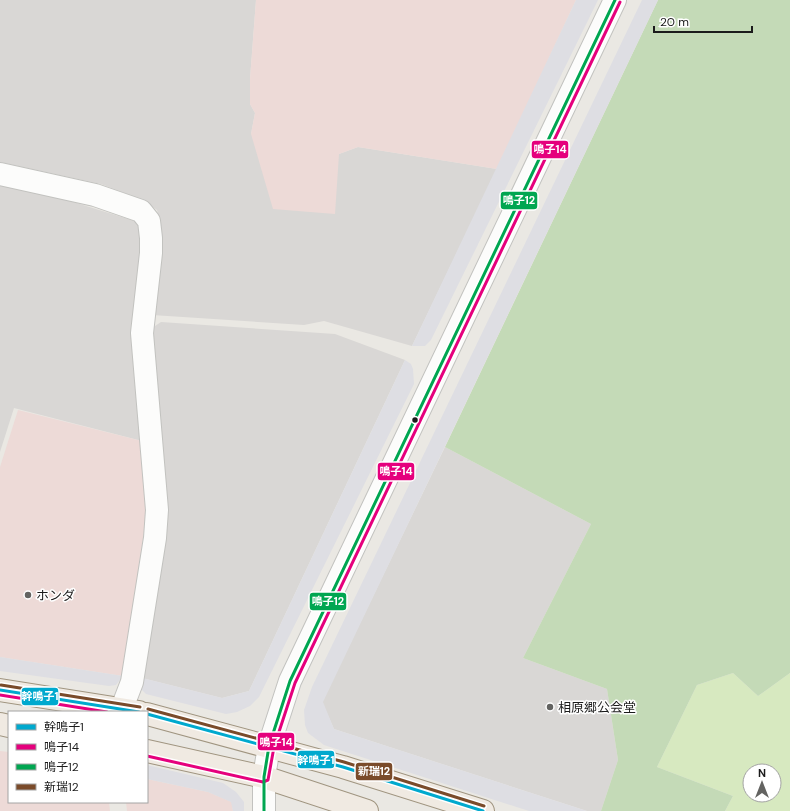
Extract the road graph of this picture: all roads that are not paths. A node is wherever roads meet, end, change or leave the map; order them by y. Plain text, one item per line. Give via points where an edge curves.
1 (615, 0) edge
2 (0, 174) edge
3 (0, 690) edge
4 (131, 710) edge
5 (148, 714) edge
6 (269, 746) junction
7 (148, 751) edge
8 (264, 777) junction
9 (264, 811) edge
10 (367, 811) edge
11 (483, 811) edge

1 - 6 street via 290,681
2 - 4 street via 95,195 141,211 149,221 151,253 142,333 157,510 155,538 132,682
3 - 4 main road
5 - 6 main road
6 - 8 street
6 - 11 main road
7 - 8 main road
8 - 9 street
8 - 10 main road

